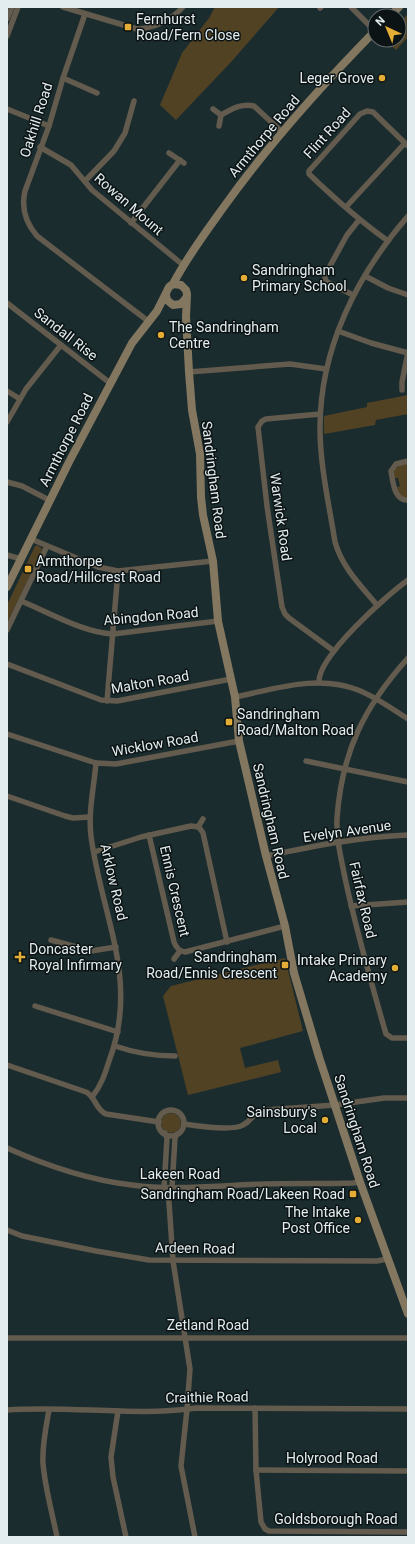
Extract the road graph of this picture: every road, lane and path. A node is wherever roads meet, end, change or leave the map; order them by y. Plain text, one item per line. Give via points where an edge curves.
1 (12, 7) edge
2 (18, 7) edge
3 (63, 7) edge
4 (183, 7) edge
5 (350, 7) edge
6 (85, 14) junction
7 (7, 19) edge
8 (367, 23) edge
9 (7, 36) edge
10 (367, 40) edge
11 (63, 78) junction
12 (97, 94) dead end
13 (134, 101) dead end
14 (7, 109) edge
15 (213, 109) dead end
16 (221, 115) junction
17 (49, 126) junction
18 (219, 126) dead end
19 (282, 132) junction
20 (406, 144) edge
21 (40, 147) junction
22 (169, 153) dead end
23 (85, 181) junction
24 (346, 207) junction
25 (408, 216) edge
26 (359, 220) junction
27 (132, 223) junction
28 (388, 241) junction
29 (183, 265) junction
30 (365, 276) junction
31 (173, 284) junction
32 (184, 287) junction
33 (166, 295) junction
34 (353, 295) junction
35 (408, 295) edge
36 (186, 298) junction
37 (7, 303) edge
38 (175, 305) junction
39 (157, 311) junction
40 (186, 317) junction
41 (148, 321) junction
42 (338, 331) junction
43 (61, 345) junction
44 (408, 352) edge
45 (326, 369) junction
46 (188, 372) junction
47 (110, 383) junction
48 (402, 390) dead end
49 (7, 391) edge
50 (20, 399) junction
51 (320, 414) junction
52 (7, 422) edge
53 (408, 461) edge
54 (7, 482) edge
55 (49, 500) junction
56 (408, 500) edge
57 (30, 539) junction
58 (47, 546) junction
59 (7, 555) edge
60 (21, 559) junction
61 (213, 561) junction
62 (118, 571) junction
63 (408, 580) edge
64 (7, 587) edge
65 (21, 600) junction
66 (377, 604) junction
67 (218, 621) junction
68 (7, 630) edge
69 (113, 634) junction
70 (334, 651) junction
71 (408, 658) edge
72 (7, 664) edge
73 (231, 679) junction
74 (319, 682) junction
75 (235, 697) junction
76 (375, 698) junction
77 (107, 701) junction
78 (408, 720) edge
79 (7, 734) edge
80 (239, 741) junction
81 (306, 760) dead end
82 (96, 763) junction
83 (344, 768) junction
84 (408, 782) edge
85 (7, 796) edge
86 (90, 817) junction
87 (203, 819) dead end
88 (198, 827) junction
89 (149, 835) junction
90 (408, 835) edge
91 (338, 842) junction
92 (94, 852) junction
93 (266, 856) junction
94 (408, 902) edge
95 (351, 906) junction
96 (285, 926) junction
97 (52, 940) dead end
98 (227, 942) junction
99 (116, 947) junction
100 (180, 951) junction
101 (174, 959) dead end
102 (36, 1006) dead end
103 (118, 1032) junction
104 (408, 1038) edge
105 (115, 1046) junction
106 (176, 1056) dead end
107 (7, 1065) edge
108 (92, 1097) junction
109 (408, 1098) edge
110 (335, 1104) junction
111 (159, 1122) junction
112 (184, 1124) junction
113 (165, 1133) junction
114 (178, 1134) junction
115 (7, 1148) edge
116 (360, 1182) junction
117 (168, 1188) junction
118 (7, 1230) edge
119 (387, 1259) junction
120 (173, 1261) junction
121 (408, 1314) edge
122 (186, 1337) junction
123 (7, 1338) edge
124 (408, 1338) edge
125 (255, 1408) junction
126 (187, 1409) junction
127 (408, 1409) edge
128 (7, 1410) edge
129 (49, 1410) junction
130 (118, 1411) junction
131 (256, 1470) junction
132 (408, 1471) edge
133 (408, 1532) edge
134 (324, 1534) edge
135 (57, 1537) edge
136 (126, 1537) edge
137 (195, 1537) edge

1 - 7 street
2 - 9 street
3 - 6 street
4 - 6 street via 166,21 137,29
5 - 8 street
6 - 11 street, Oakhill Road
10 - 19 street, Armthorpe Road
11 - 12 street
11 - 17 street, Oakhill Road
13 - 23 street via 125,133 114,151
14 - 17 street
15 - 16 street
16 - 18 street
16 - 19 street via 243,105 254,106
17 - 21 street, Oakhill Road
19 - 29 street, Armthorpe Road via 242,180
20 - 24 street
20 - 24 street, Flint Road via 373,112 364,112 355,120 309,171 309,174
21 - 23 street, Rowan Mount via 71,165
21 - 41 street, Oakhill Road via 23,200 23,210 28,223 37,236
22 - 27 street via 182,162
23 - 27 street, Rowan Mount via 92,190
24 - 26 street, Flint Road
25 - 28 street
26 - 28 street, Flint Road
26 - 34 street via 347,235 325,275 327,282
27 - 29 street, Rowan Mount
28 - 30 street
29 - 31 street, Armthorpe Road
29 - 32 street
30 - 34 street
30 - 35 street
31 - 32 street
31 - 33 street
32 - 36 street
33 - 38 street via 167,300
33 - 39 street, Armthorpe Road
34 - 42 street
36 - 38 street via 184,302
36 - 40 street, Sandringham Road
37 - 43 street, Sandall Rise
38 - 39 street, Armthorpe Road
38 - 40 street
39 - 41 street, Armthorpe Road
40 - 46 street, Sandringham Road
41 - 47 street, Armthorpe Road via 132,343
42 - 44 street via 371,343
42 - 45 street
43 - 47 street, Sandall Rise
43 - 50 street
44 - 48 street
45 - 46 street via 290,364
45 - 51 street
46 - 61 street, Sandringham Road via 200,454 203,515
47 - 55 street, Armthorpe Road
49 - 50 street
50 - 52 street
51 - 66 street via 323,471 338,552 351,574
51 - 70 street, Warwick Road via 266,419 258,427 282,607 289,618
53 - 56 street via 396,464 391,471 397,494 400,498
54 - 55 street via 22,486
55 - 57 street, Armthorpe Road
57 - 58 street
57 - 60 street, Armthorpe Road
58 - 62 street via 98,567
58 - 65 street
59 - 60 street
60 - 64 street, Armthorpe Road
61 - 62 street
61 - 67 street, Sandringham Road
62 - 69 street
63 - 66 street
65 - 68 street
65 - 69 street, Abingdon Road via 87,629
66 - 70 street
67 - 69 street, Abingdon Road
67 - 73 street, Sandringham Road
69 - 77 street
70 - 74 street via 320,674
71 - 76 street, Fairfax Road
72 - 77 street, Malton Road
73 - 75 street, Sandringham Road
73 - 77 street, Malton Road
74 - 75 street
74 - 76 street via 349,687
75 - 80 street, Sandringham Road
76 - 78 street
76 - 83 street, Fairfax Road via 360,726
79 - 82 street, Wicklow Road
80 - 82 street, Wicklow Road via 116,764
80 - 93 street, Sandringham Road
81 - 83 street
82 - 86 street, Arklow Road
83 - 84 street
83 - 91 street, Fairfax Road via 337,819
85 - 86 street via 65,816
86 - 92 street, Arklow Road
87 - 88 street
88 - 89 street via 191,826
88 - 98 street via 203,833
89 - 92 street
89 - 100 street, Ennis Crescent via 175,946
90 - 91 street, Evelyn Avenue
91 - 93 street, Evelyn Avenue
91 - 95 street, Fairfax Road
92 - 99 street, Arklow Road
93 - 96 street, Sandringham Road
94 - 95 street
95 - 104 street, Fairfax Road via 386,1034 392,1038
96 - 98 street, Ennis Crescent
96 - 110 street, Sandringham Road via 297,984
97 - 99 street via 91,951
98 - 100 street, Ennis Crescent
99 - 103 street, Arklow Road via 121,974 122,1003
100 - 101 street, Ennis Crescent
102 - 103 street
103 - 105 street, Arklow Road
105 - 106 street via 134,1052
105 - 108 street, Arklow Road via 101,1082
107 - 108 street via 86,1092
108 - 111 street via 99,1110 106,1114
109 - 110 street
110 - 112 street via 260,1111 239,1127
110 - 116 street, Sandringham Road
111 - 112 street via 164,1112 171,1110 180,1113
111 - 113 street
112 - 114 street
113 - 114 street
113 - 117 street
114 - 117 street via 175,1138
115 - 117 street, Lakeen Road via 79,1175 130,1185
116 - 117 street, Lakeen Road
116 - 119 street, Sandringham Road
117 - 120 street
118 - 120 street, Ardeen Road via 22,1236 121,1256
119 - 120 street, Ardeen Road
119 - 121 street, Sandringham Road
120 - 122 street
122 - 123 street, Zetland Road
122 - 124 street, Zetland Road
122 - 126 street via 190,1369
125 - 126 street, Craithie Road
125 - 127 street, Craithie Road
125 - 131 street
126 - 130 street, Craithie Road
126 - 137 street via 181,1466
128 - 129 street, Craithie Road
129 - 130 street, Craithie Road
129 - 135 street via 43,1461
130 - 136 street via 111,1457
131 - 132 street, Holyrood Road
131 - 134 street, Goldsborough Road via 261,1522 265,1529
133 - 134 street, Goldsborough Road

